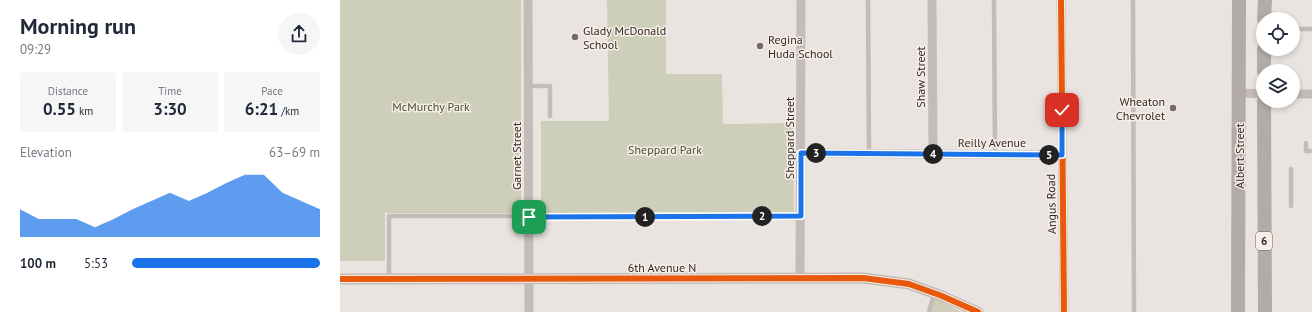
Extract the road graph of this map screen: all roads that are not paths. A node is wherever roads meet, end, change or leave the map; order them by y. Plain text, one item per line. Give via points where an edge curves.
1 (528, 0) edge
2 (801, 0) edge
3 (868, 0) edge
4 (932, 0) edge
5 (994, 0) edge
6 (1061, 0) edge
7 (1133, 0) edge
8 (1239, 0) edge
9 (1264, 0) edge
10 (1264, 12) edge
11 (1300, 29) edge
12 (1312, 29) edge
13 (528, 86) junction
14 (1240, 94) junction
15 (1256, 94) edge
16 (1300, 94) edge
17 (1312, 94) edge
18 (1264, 108) edge
19 (550, 116) dead end
20 (1306, 143) dead end
21 (1310, 151) dead end
22 (801, 153) junction
23 (869, 154) junction
24 (933, 154) junction
25 (995, 154) junction
26 (1062, 155) junction
27 (1291, 169) dead end
28 (1291, 206) dead end
29 (801, 216) junction
30 (529, 217) junction
31 (800, 277) junction
32 (529, 278) junction
33 (340, 279) edge
34 (389, 279) junction
35 (934, 294) junction
36 (529, 312) edge
37 (929, 312) edge
38 (978, 312) edge
39 (1064, 312) edge
40 (1134, 312) edge
41 (1238, 312) edge
42 (1265, 312) edge

1 - 13 street, Garnet Street
2 - 22 street, Sheppard Street
3 - 23 lane
4 - 24 street, Shaw Street
5 - 25 lane
6 - 26 street, Angus Road
7 - 40 lane
8 - 14 main road, Albert Street / 6
9 - 10 main road
11 - 12 lane
13 - 19 lane via 550,86
13 - 30 street, Garnet Street
14 - 15 street
14 - 41 main road, Albert Street / 6
16 - 17 street
18 - 42 main road, Albert Street / 6
20 - 21 lane via 1306,151
22 - 23 street, Reilly Avenue
22 - 29 street, Sheppard Street
23 - 24 street, Reilly Avenue
24 - 25 street, Reilly Avenue
25 - 26 street, Reilly Avenue
26 - 39 street, Angus Road
27 - 28 lane
29 - 30 lane
29 - 31 street, Sheppard Street
30 - 32 street, Garnet Street
30 - 34 lane via 389,216
31 - 32 street, 6th Avenue N
31 - 35 street, 6th Avenue N via 863,278 909,284
32 - 34 street, 6th Avenue N
32 - 36 street, Garnet Street
33 - 34 street, 6th Avenue N
35 - 37 lane
35 - 38 street, 6th Avenue N

